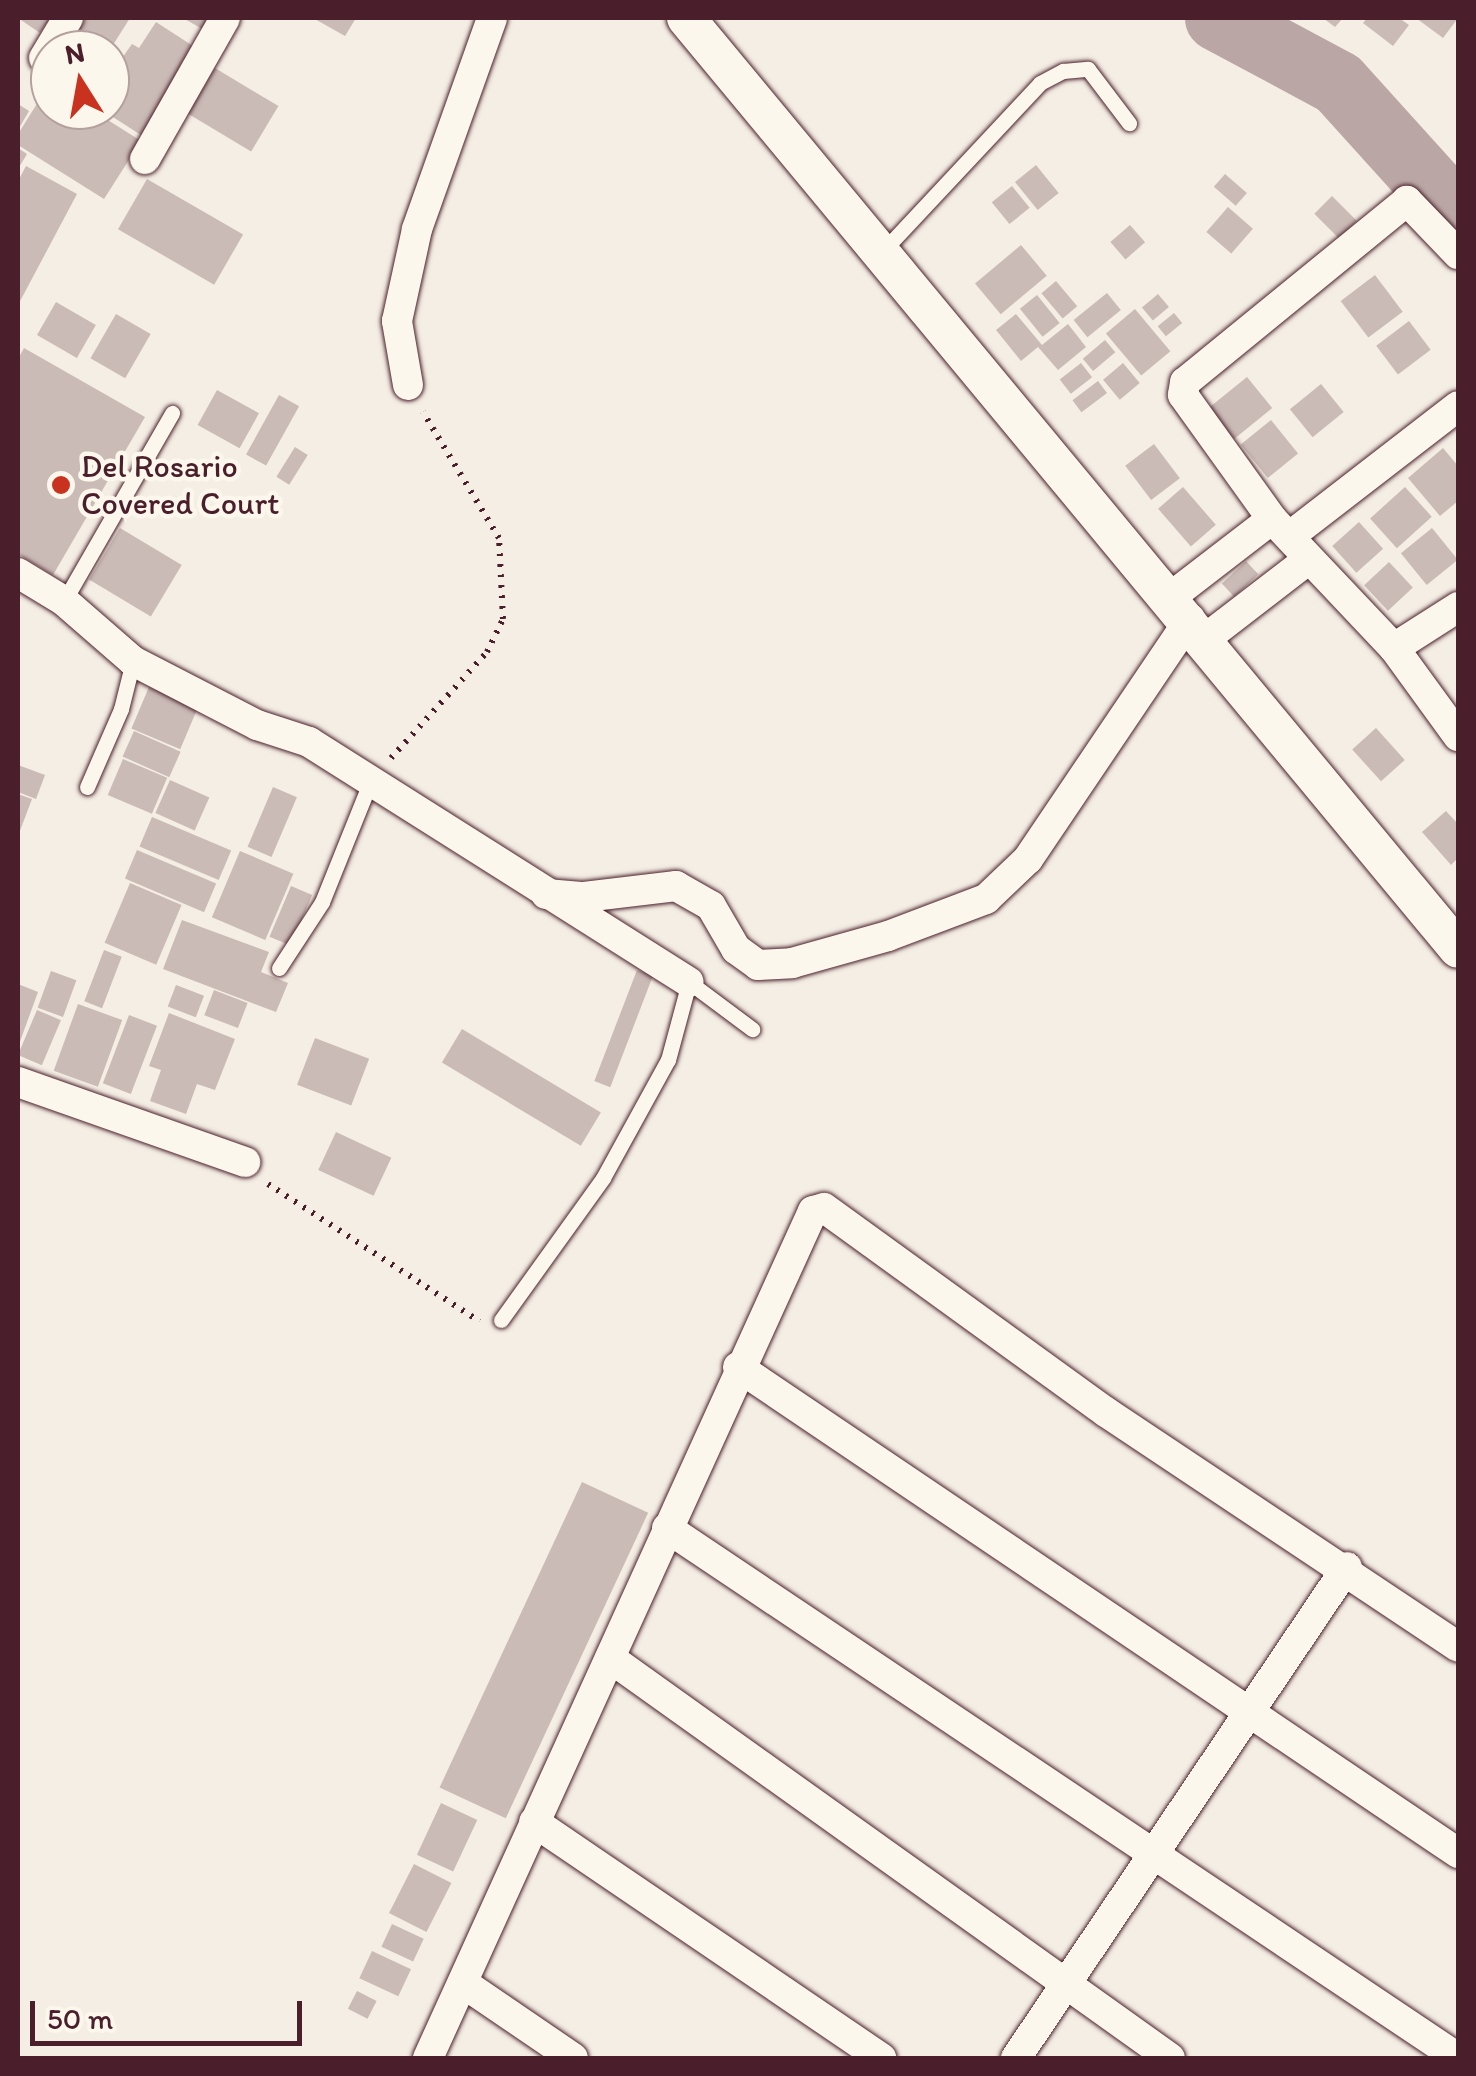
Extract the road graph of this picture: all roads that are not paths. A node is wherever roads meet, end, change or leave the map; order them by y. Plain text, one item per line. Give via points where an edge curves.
1 (225, 18) edge
2 (492, 18) edge
3 (686, 18) edge
4 (1128, 123) dead end
5 (146, 159) dead end
6 (882, 252) junction
7 (1458, 254) edge
8 (408, 385) road end
9 (1458, 406) edge
10 (172, 413) dead end
11 (1290, 538) junction
12 (18, 572) edge
13 (64, 601) junction
14 (1458, 607) edge
15 (1189, 618) junction
16 (1394, 648) junction
17 (133, 661) junction
18 (1458, 736) edge
19 (371, 780) junction
20 (87, 786) dead end
21 (546, 894) junction
22 (1458, 949) edge
23 (280, 968) dead end
24 (689, 982) junction
25 (752, 1029) dead end
26 (18, 1082) edge
27 (245, 1162) road end
28 (501, 1320) road end
29 (738, 1367) junction
30 (667, 1528) junction
31 (1347, 1567) junction
32 (1458, 1647) edge
33 (610, 1658) junction
34 (1248, 1714) junction
35 (534, 1822) junction
36 (1154, 1852) junction
37 (1458, 1853) edge
38 (463, 1983) junction
39 (1064, 1988) junction
40 (428, 2058) edge
41 (573, 2058) edge
42 (881, 2058) edge
43 (1016, 2058) edge
44 (1170, 2058) edge
45 (1458, 2058) edge

1 - 5 street
2 - 8 street via 416,229 397,321
3 - 6 street
4 - 6 lane via 1088,69 1063,70 1040,83
6 - 15 street
7 - 11 street via 1407,202 1185,382 1186,408
9 - 11 street
10 - 13 lane
11 - 15 street
11 - 15 street
11 - 16 street
12 - 13 street
13 - 17 street
14 - 16 street
15 - 21 street via 1028,859 986,899 888,936 792,963 758,964 736,949 710,906 676,886 584,898
15 - 22 street
16 - 18 street
17 - 19 street via 225,710 310,742
17 - 20 lane via 121,709
19 - 21 street
19 - 23 lane via 322,902
21 - 24 street
24 - 25 lane
24 - 28 lane via 668,1060 603,1178
26 - 27 street
29 - 30 street
29 - 31 street via 813,1211 824,1208 1122,1423
29 - 34 street
30 - 33 street
30 - 36 street
31 - 32 street
31 - 34 street
33 - 35 street
33 - 39 street
34 - 36 street
34 - 37 street
35 - 38 street
35 - 42 street
36 - 39 street
36 - 45 street
38 - 40 street
38 - 41 street
39 - 43 street
39 - 44 street

